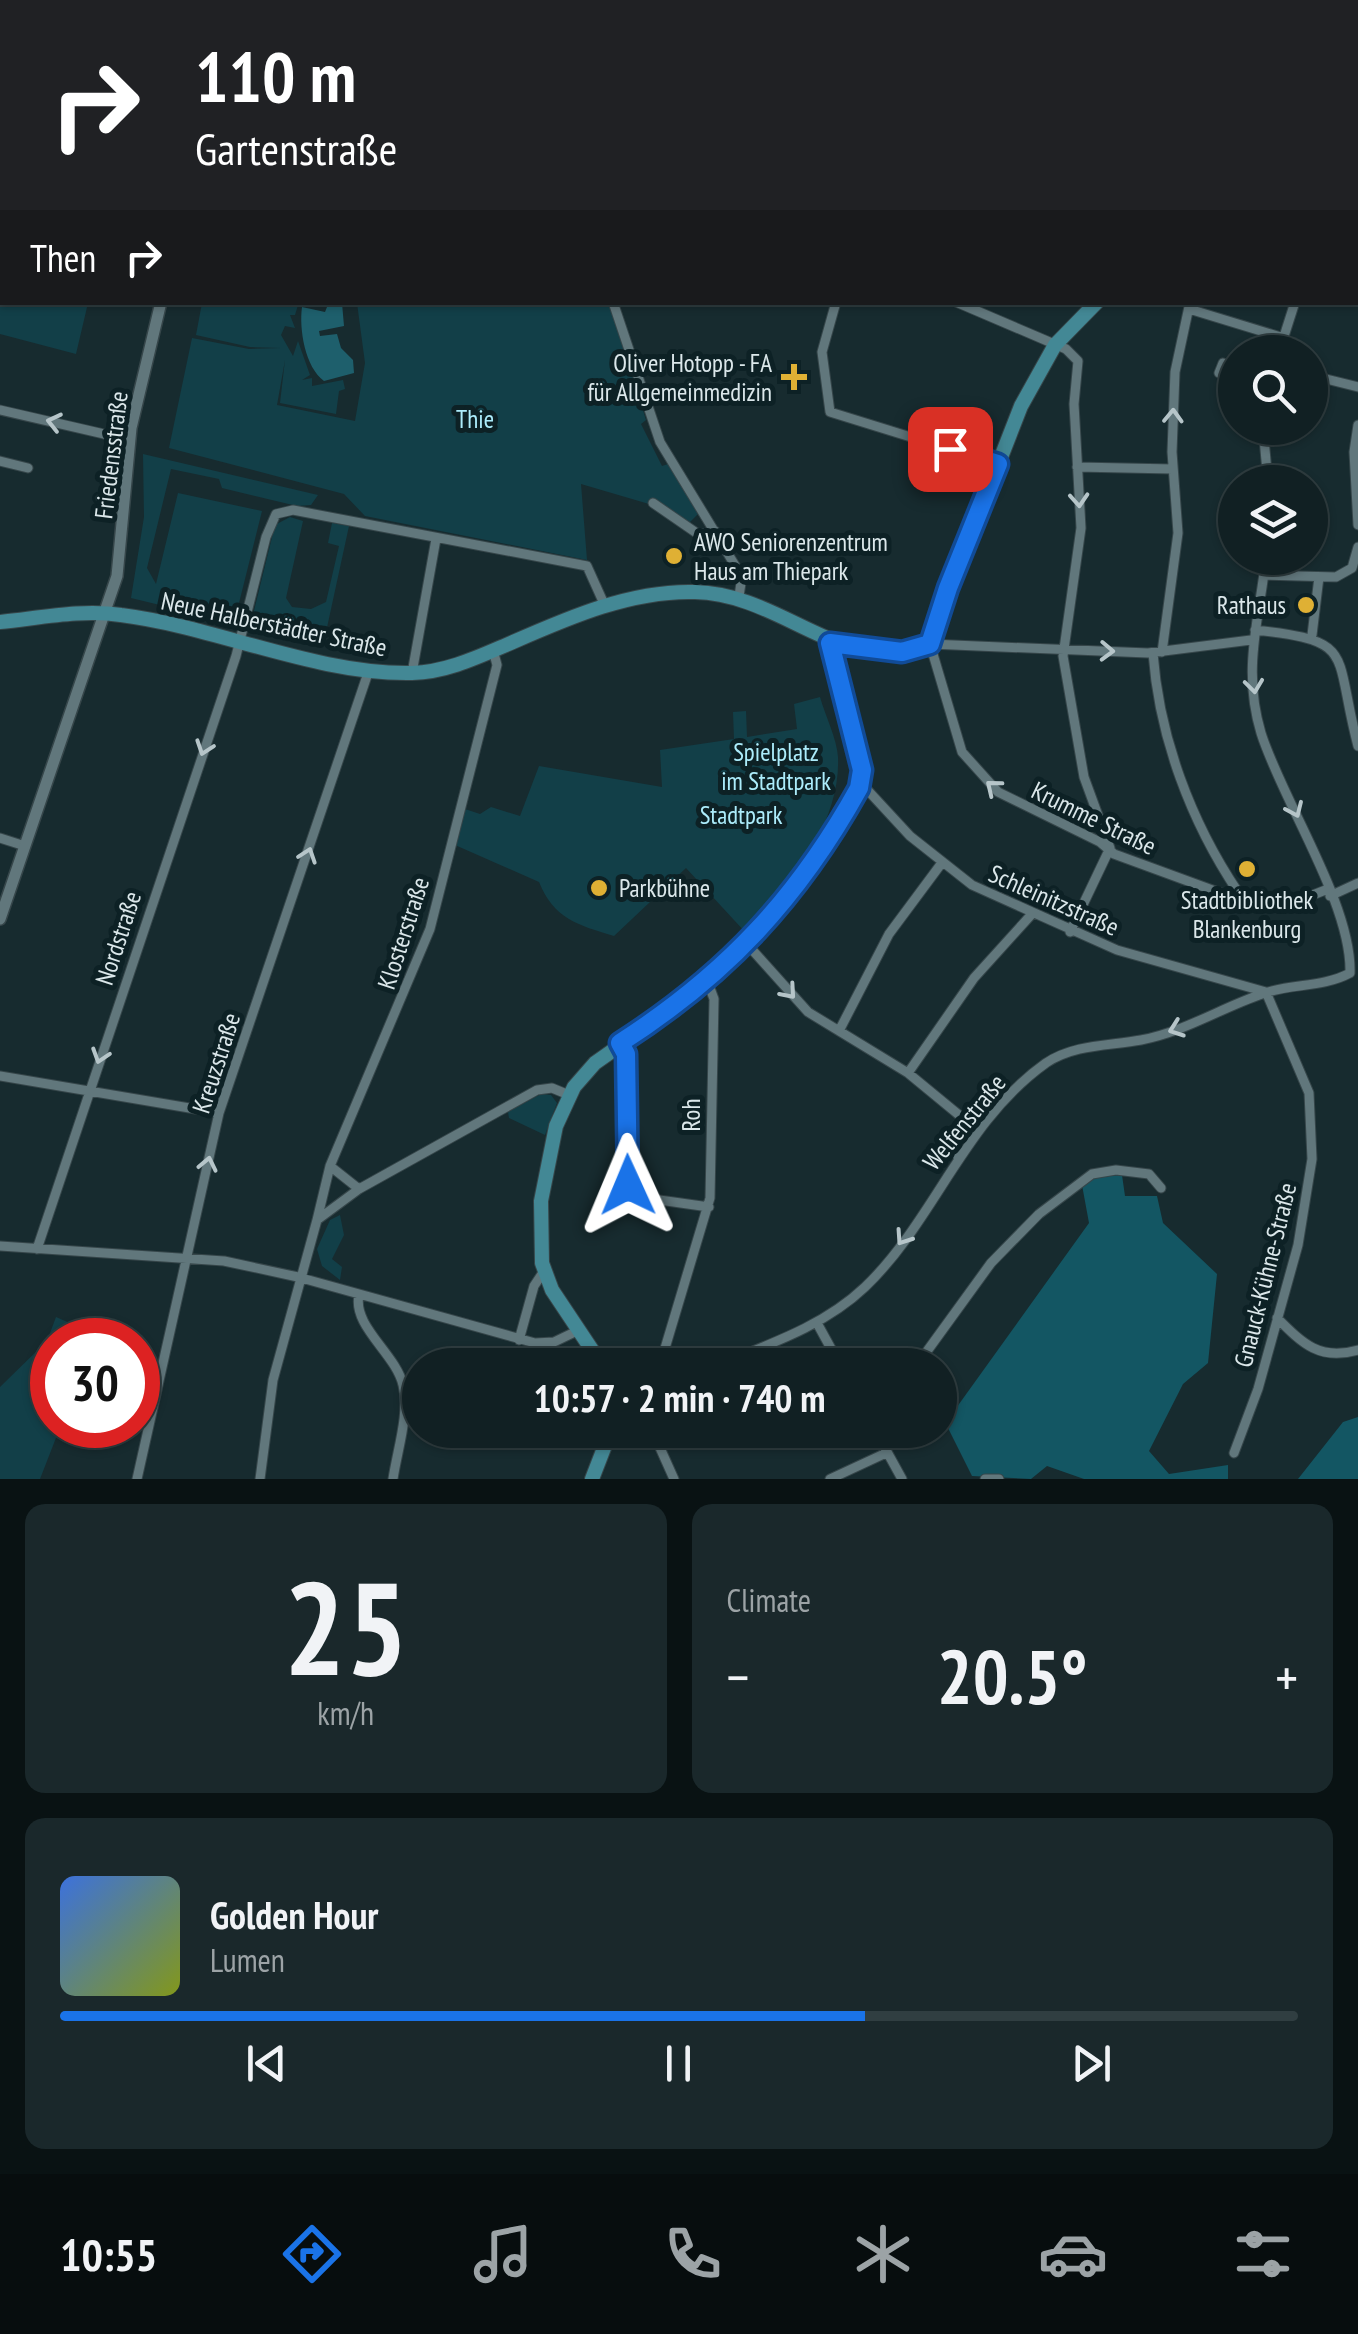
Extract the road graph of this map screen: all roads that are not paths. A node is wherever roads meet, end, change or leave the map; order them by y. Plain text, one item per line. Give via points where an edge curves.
1 (160, 305) edge
2 (615, 305) edge
3 (835, 305) edge
4 (963, 305) edge
5 (1095, 305) edge
6 (1294, 305) edge
7 (1190, 306) edge
8 (1275, 335) edge
9 (1285, 335) edge
10 (1055, 345) junction
11 (1328, 380) edge
12 (1358, 387) edge
13 (0, 410) edge
14 (1358, 425) edge
15 (130, 440) junction
16 (0, 462) edge
17 (998, 464) junction
18 (1077, 467) junction
19 (28, 468) dead end
20 (1173, 470) junction
21 (653, 504) dead end
22 (1358, 525) edge
23 (715, 531) junction
24 (436, 539) junction
25 (1358, 547) edge
26 (1264, 575) joint
27 (1319, 577) junction
28 (739, 596) junction
29 (605, 606) junction
30 (105, 613) junction
31 (0, 622) edge
32 (1253, 636) junction
33 (1312, 636) junction
34 (240, 641) junction
35 (830, 643) junction
36 (930, 644) junction
37 (493, 650) junction
38 (1064, 650) junction
39 (1158, 652) junction
40 (369, 670) junction
41 (412, 673) junction
42 (1358, 746) edge
43 (861, 783) junction
44 (0, 838) edge
45 (25, 846) junction
46 (1110, 848) junction
47 (941, 864) junction
48 (1358, 884) edge
49 (1238, 892) junction
50 (1329, 892) junction
51 (1031, 916) junction
52 (0, 919) edge
53 (1070, 932) junction
54 (746, 944) junction
55 (1350, 972) junction
56 (707, 980) junction
57 (1358, 983) edge
58 (1266, 992) junction
59 (839, 1031) junction
60 (620, 1043) junction
61 (908, 1073) junction
62 (0, 1076) edge
63 (88, 1092) junction
64 (569, 1095) junction
65 (219, 1113) junction
66 (958, 1157) junction
67 (330, 1166) junction
68 (1161, 1188) dead end
69 (359, 1189) junction
70 (709, 1207) junction
71 (316, 1220) junction
72 (0, 1246) edge
73 (37, 1249) junction
74 (187, 1259) junction
75 (544, 1271) junction
76 (298, 1277) junction
77 (360, 1295) junction
78 (1277, 1318) junction
79 (817, 1323) junction
80 (579, 1330) junction
81 (520, 1340) junction
82 (591, 1348) edge
83 (665, 1348) edge
84 (758, 1348) edge
85 (831, 1348) edge
86 (930, 1348) edge
87 (1358, 1350) edge
88 (604, 1448) edge
89 (660, 1448) edge
90 (883, 1448) edge
91 (886, 1453) junction
92 (1234, 1453) dead end
93 (137, 1479) edge
94 (260, 1479) edge
95 (393, 1479) edge
96 (592, 1479) edge
97 (674, 1479) edge
98 (830, 1479) edge
99 (902, 1479) edge
100 (984, 1479) edge
101 (999, 1479) edge

1 - 15 street, Friedensstraße
2 - 23 street via 660,442
3 - 17 street via 822,352 830,412
4 - 10 street
5 - 10 main road
6 - 9 street
7 - 8 street
20 -> 7 street via 1176,366
10 - 17 main road
10 - 18 street via 1075,356 1079,368
11 - 12 street
15 -> 13 street
14 - 22 street
15 - 30 street, Friedensstraße via 121,553
16 - 19 street
17 - 36 main road
18 - 20 street
18 -> 38 street via 1078,564
20 - 39 street via 1176,562
21 - 23 street via 698,534
23 - 28 street via 736,567
24 - 29 street via 586,566
24 - 34 street, Nordstraße via 283,510 269,526
24 - 41 street
25 - 27 street via 1352,568
26 - 27 street
26 - 32 street
27 - 33 street
28 - 29 main road, Neue Halberstädter Straße via 677,592
28 - 35 main road, Neue Halberstädter Straße
29 - 37 main road, Neue Halberstädter Straße
30 - 31 main road, Neue Halberstädter Straße
30 - 34 main road, Neue Halberstädter Straße
30 - 45 street, Friedensstraße
32 - 33 street
32 - 39 street
32 -> 50 street via 1261,732
33 - 42 street via 1337,648 1346,661
34 - 40 main road, Neue Halberstädter Straße
34 -> 63 street, Nordstraße
35 - 36 main road, Neue Halberstädter Straße via 902,652
35 - 43 main road
36 - 38 street
46 -> 36 street, Krumme Straße via 1011,800 977,773 957,740
37 - 41 main road, Neue Halberstädter Straße via 441,670
37 - 67 street, Klosterstraße via 497,665 430,929
38 -> 39 street
38 - 46 street via 1084,777
39 - 49 street via 1165,730 1181,783
40 - 41 main road, Neue Halberstädter Straße
65 -> 40 street, Kreuzstraße
43 - 47 street, Schleinitzstraße
43 - 54 main road via 791,894
44 - 45 street
45 - 52 street, Friedensstraße
46 - 49 street, Krumme Straße via 1226,896
46 - 53 street
47 - 51 street, Schleinitzstraße
47 - 59 street via 889,934
48 - 50 street, Krumme Straße
49 - 50 street, Krumme Straße via 1252,905 1272,906
50 - 55 street
51 - 53 street, Schleinitzstraße
51 - 61 street via 974,978
53 - 58 street, Schleinitzstraße
54 - 56 main road
54 -> 59 street via 798,1003
55 - 57 street
55 - 58 street, Welfenstraße via 1324,984
56 - 60 main road
56 - 70 street, Roh via 714,1000
58 -> 66 street, Welfenstraße via 1162,1035 1080,1048 1050,1061 1008,1095
58 - 78 street, Gnauck-Kühne-Straße via 1305,1082 1313,1121 1304,1217
59 - 61 street
60 - 64 main road
60 - 70 street via 626,1054 630,1189 638,1197
61 - 66 street via 959,1115 952,1148
62 - 63 street
63 - 65 street
63 - 73 street, Nordstraße
64 - 69 street via 537,1090
64 - 75 main road via 543,1186
74 -> 65 street, Kreuzstraße
66 -> 79 street, Welfenstraße via 867,1286
67 - 69 street
67 - 71 street, Klosterstraße
68 - 86 street via 1149,1174 1116,1170 1086,1178 991,1262
69 - 71 street
70 - 83 street, Roh
71 - 76 street, Klosterstraße
72 - 73 street
73 - 74 street
74 - 76 street
74 - 93 street, Kreuzstraße
75 - 80 main road
75 - 81 street
76 - 77 street
76 - 94 street, Klosterstraße via 267,1406
77 - 81 street
77 - 95 street via 360,1314 394,1364 406,1397
78 - 87 street via 1315,1352
78 - 92 street, Gnauck-Kühne-Straße
79 - 84 street, Welfenstraße
79 - 85 street
80 - 81 street via 554,1342
80 - 82 main road
88 - 96 main road
89 - 97 street
90 - 91 street
91 - 98 street
91 - 99 street
100 - 101 street

